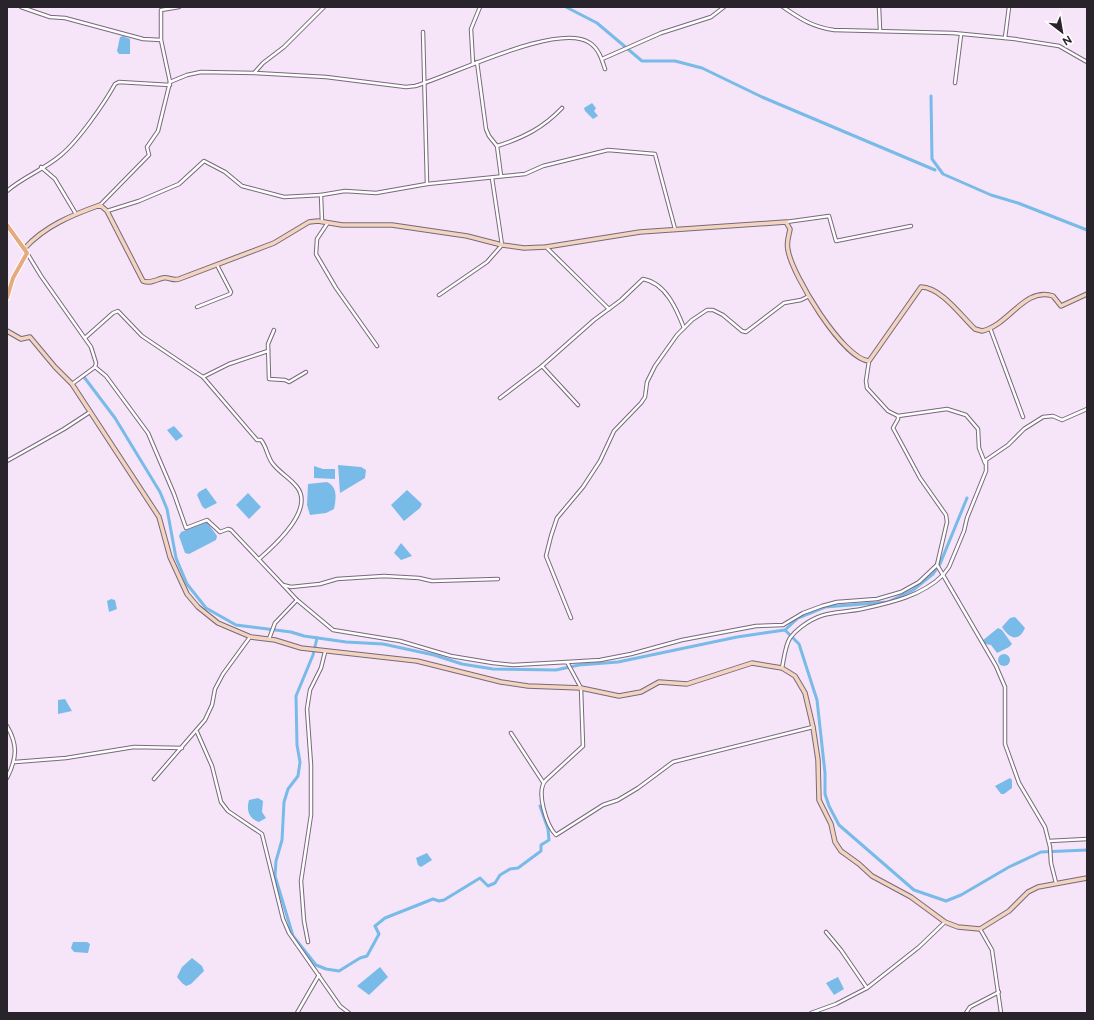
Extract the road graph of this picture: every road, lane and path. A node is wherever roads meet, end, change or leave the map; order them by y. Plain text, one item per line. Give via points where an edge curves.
1 (22, 7) edge
2 (179, 7) edge
3 (324, 7) edge
4 (480, 7) edge
5 (724, 7) edge
6 (783, 7) edge
7 (880, 7) edge
8 (1009, 7) edge
9 (880, 30) junction
10 (423, 32) dead end
11 (961, 35) junction
12 (1005, 38) junction
13 (161, 40) junction
14 (602, 59) junction
15 (477, 62) junction
16 (1087, 62) edge
17 (473, 64) junction
18 (605, 69) dead end
19 (255, 73) junction
20 (170, 83) junction
21 (424, 84) junction
22 (955, 84) dead end
23 (562, 108) dead end
24 (497, 146) junction
25 (41, 167) junction
26 (501, 176) junction
27 (492, 178) junction
28 (427, 184) junction
29 (7, 191) edge
30 (322, 195) junction
31 (100, 205) junction
32 (106, 211) junction
33 (76, 214) junction
34 (322, 222) junction
35 (786, 222) junction
36 (327, 224) junction
37 (7, 225) edge
38 (911, 226) dead end
39 (675, 229) junction
40 (502, 245) junction
41 (24, 248) junction
42 (546, 248) junction
43 (27, 253) junction
44 (217, 265) junction
45 (1087, 294) edge
46 (440, 295) dead end
47 (809, 296) junction
48 (7, 298) edge
49 (197, 307) dead end
50 (609, 309) junction
51 (684, 328) junction
52 (990, 328) junction
53 (274, 330) dead end
54 (7, 332) edge
55 (86, 337) junction
56 (377, 346) dead end
57 (268, 351) junction
58 (870, 361) junction
59 (542, 366) junction
60 (95, 367) junction
61 (306, 372) dead end
62 (203, 377) junction
63 (72, 384) junction
64 (500, 398) dead end
65 (578, 405) dead end
66 (1087, 409) edge
67 (90, 412) junction
68 (898, 416) junction
69 (1023, 417) dead end
70 (7, 461) edge
71 (985, 463) junction
72 (259, 559) junction
73 (937, 565) junction
74 (943, 575) junction
75 (498, 579) dead end
76 (283, 585) junction
77 (297, 600) junction
78 (572, 618) dead end
79 (251, 637) junction
80 (269, 640) junction
81 (324, 652) junction
82 (567, 663) junction
83 (782, 668) junction
84 (581, 688) junction
85 (7, 726) edge
86 (813, 727) junction
87 (196, 732) junction
88 (511, 733) dead end
89 (182, 748) junction
90 (15, 762) junction
91 (7, 778) edge
92 (154, 779) dead end
93 (543, 782) junction
94 (1087, 839) edge
95 (1049, 842) junction
96 (1087, 878) edge
97 (1056, 883) junction
98 (946, 922) junction
99 (980, 929) junction
100 (826, 932) dead end
101 (308, 942) dead end
102 (319, 975) junction
103 (867, 988) junction
104 (999, 992) junction
105 (297, 1013) edge
106 (349, 1013) edge
107 (811, 1013) edge
108 (966, 1013) edge
109 (1001, 1013) edge

1 - 13 street via 50,17 65,18 143,40
2 - 13 street via 161,10
3 - 19 street
4 - 17 street via 471,29
5 - 14 street via 711,17 661,33
6 - 9 street via 817,27 834,30
7 - 9 street
8 - 12 street
9 - 11 street
10 - 21 street
11 - 12 street
11 - 22 street
12 - 16 street via 1059,46
13 - 20 street
14 - 15 street via 590,42 560,38 539,41
14 - 18 street
15 - 17 street
15 - 24 street via 486,129
17 - 21 street
19 - 20 street via 201,72
19 - 21 street via 326,77 406,87
20 - 25 street via 115,84 94,117 69,147 60,156
20 - 31 street via 158,130 147,146 149,155
21 - 28 street
23 - 24 street via 541,128
24 - 26 street
25 - 29 street
25 - 33 street via 55,179
26 - 27 street
26 - 39 street via 525,174 543,166 608,150 655,154
27 - 28 street
27 - 40 street
28 - 30 street via 376,193 345,191
30 - 32 street via 284,197 242,186 204,160 179,184 139,201
30 - 34 street
31 - 32 street
31 - 33 street
32 - 44 street via 142,282 149,283 165,277 174,281
33 - 41 street via 46,229
34 - 36 street
34 - 44 street via 309,222 274,243
35 - 38 street via 828,216 836,241
35 - 39 street
35 - 47 street via 790,229 787,240 792,266
36 - 40 street via 392,225 467,236
36 - 56 street via 317,239 316,254 336,288
37 - 41 main road
39 - 42 street via 640,232
40 - 42 street
40 - 46 street via 487,262
41 - 43 main road
42 - 50 street
43 - 48 main road via 13,278
43 - 55 street
44 - 49 street via 231,292
45 - 52 street via 1061,306 1053,296 1036,295 1025,300 1008,317
47 - 51 street via 801,300 784,302 746,332 714,310 700,314
47 - 58 street via 848,349
50 - 51 street via 646,279 670,298
50 - 59 street
51 - 78 street via 655,366 647,382 642,403 614,431 600,461 584,487 557,518 550,536 546,556
52 - 58 street via 982,331 975,329 942,296 921,287
52 - 69 street
53 - 57 street
54 - 63 street via 21,339 30,337
55 - 60 street via 93,352
55 - 62 street via 112,313 118,311 142,336
57 - 61 street via 269,380 289,382
57 - 62 street via 229,364
58 - 68 street via 867,388 888,411
59 - 64 street
59 - 65 street
60 - 63 street
60 - 72 street via 106,376 148,433 186,528 210,520 220,532 231,530
62 - 72 street via 257,440 264,443 271,462 298,488 301,495 302,506 297,516 277,543
63 - 67 street
66 - 71 street via 1062,420 1052,416 1043,417
67 - 70 street
67 - 79 street via 159,517 170,557 187,594 198,607 218,622
68 - 71 street via 947,409 966,415 978,429 979,448
68 - 73 street via 893,428 899,441 920,478 946,514 947,522
71 - 74 street via 986,471 964,531
72 - 76 street
73 - 74 street
73 - 82 street via 919,582 901,592 876,599 837,602 822,606 783,625 756,626 682,640 631,654
74 - 83 street via 927,587 903,599 860,610 815,617 790,639
74 - 95 street via 1004,682 1005,744 1014,773 1045,827
75 - 76 street via 432,581 384,576 337,579 320,584 291,587
76 - 77 street
77 - 80 street via 275,623
77 - 82 street via 333,630 400,641 452,656 493,663
79 - 80 street
79 - 87 street via 223,674 215,689 212,705
80 - 81 street
81 - 84 street via 417,661 501,682 528,686
81 - 101 street via 321,668 310,690 307,709 311,815 301,881
82 - 84 street
83 - 84 street via 752,663 687,684 659,682 641,692 619,696
83 - 86 street via 794,676 804,690
84 - 93 street via 583,746
85 - 90 street via 14,742
86 - 93 street via 673,762 638,788 604,805 556,835 550,829 542,801
86 - 98 street via 818,760 819,800 831,824 836,846 872,876 911,897
87 - 89 street
87 - 102 street via 212,766 221,802 228,811 262,834 289,934
88 - 93 street
89 - 90 street via 134,747 66,758
89 - 92 street
90 - 91 street
94 - 95 street
95 - 97 street
96 - 97 street
97 - 99 street via 1038,886 1028,892 1009,911
98 - 99 street via 958,927
98 - 103 street
99 - 104 street via 992,950
100 - 103 street
102 - 105 street
102 - 106 street via 340,1006
103 - 107 street
104 - 108 street via 970,1007
104 - 109 street

